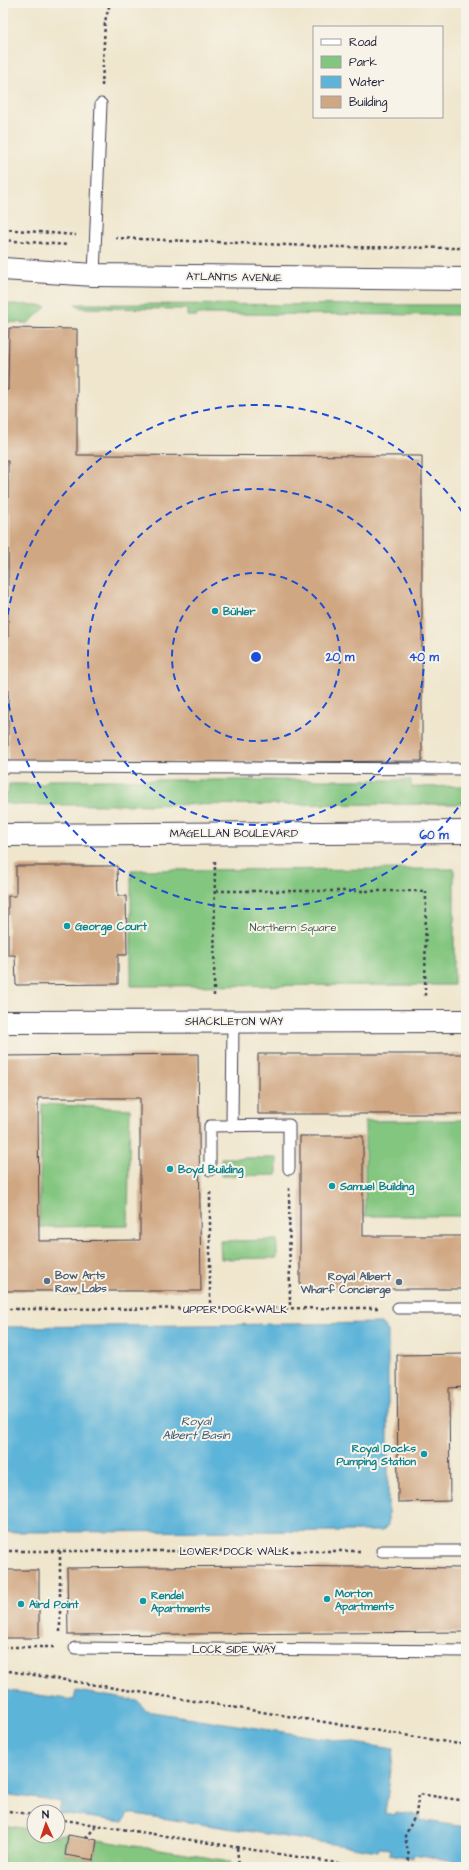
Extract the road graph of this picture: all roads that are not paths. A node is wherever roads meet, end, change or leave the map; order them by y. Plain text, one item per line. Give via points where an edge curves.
1 (101, 104) road end
2 (3, 269) edge
3 (94, 275) junction
4 (466, 279) edge
5 (3, 768) edge
6 (466, 769) edge
7 (466, 832) edge
8 (3, 835) edge
9 (223, 1021) junction
10 (466, 1021) edge
11 (3, 1022) edge
12 (232, 1125) junction
13 (289, 1169) road end
14 (210, 1170) road end
15 (398, 1308) road end
16 (466, 1308) edge
17 (382, 1551) road end
18 (466, 1551) edge
19 (75, 1648) road end
20 (466, 1651) edge

1 - 3 lane
2 - 3 street, ATLANTIS AVENUE
3 - 4 street, ATLANTIS AVENUE
5 - 6 lane
7 - 8 street, MAGELLAN BOULEVARD
9 - 10 street, SHACKLETON WAY
9 - 11 street, SHACKLETON WAY
9 - 12 lane
12 - 13 lane via 289,1125
12 - 14 lane via 210,1126
15 - 16 lane
17 - 18 lane
19 - 20 lane, LOCK SIDE WAY

